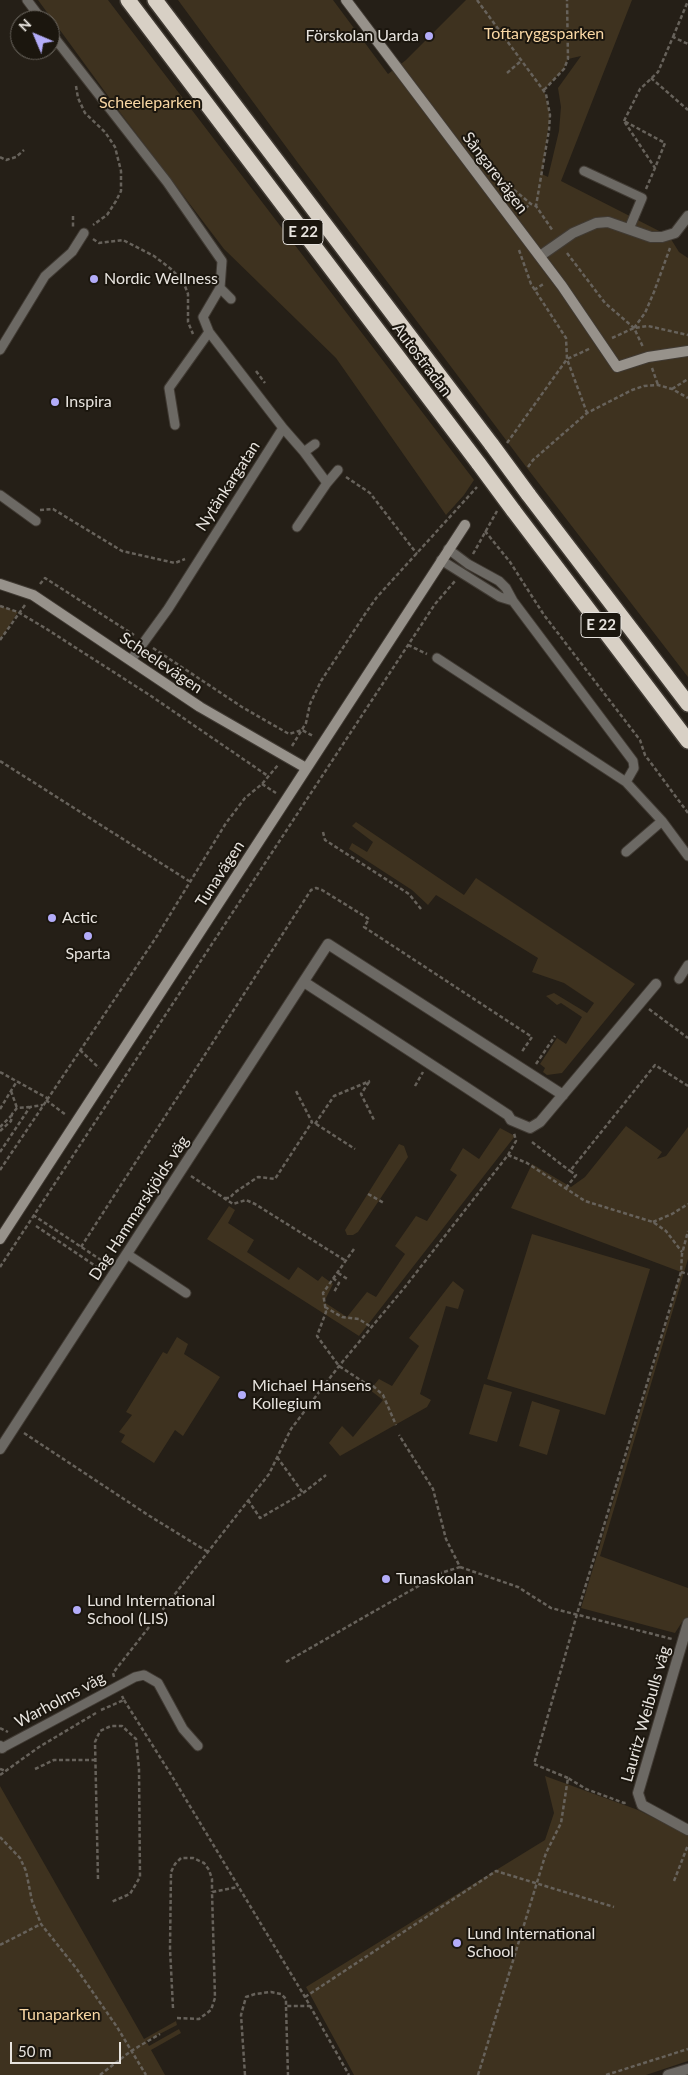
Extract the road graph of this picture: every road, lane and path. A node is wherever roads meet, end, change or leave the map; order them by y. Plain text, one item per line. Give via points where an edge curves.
1 (128, 0) edge
2 (155, 0) edge
3 (346, 0) edge
4 (477, 0) edge
5 (567, 0) edge
6 (688, 1) edge
7 (673, 36) junction
8 (688, 44) edge
9 (60, 45) edge
10 (522, 61) junction
11 (507, 72) dead end
12 (651, 78) junction
13 (74, 80) dead end
14 (544, 90) junction
15 (688, 110) edge
16 (624, 121) junction
17 (24, 150) dead end
18 (0, 158) edge
19 (655, 168) junction
20 (584, 171) dead end
21 (642, 198) junction
22 (688, 216) edge
23 (629, 229) junction
24 (84, 233) junction
25 (675, 233) junction
26 (561, 243) junction
27 (516, 244) dead end
28 (540, 256) junction
29 (542, 284) dead end
30 (220, 288) junction
31 (534, 290) junction
32 (232, 299) dead end
33 (634, 328) junction
34 (209, 332) junction
35 (688, 335) edge
36 (200, 344) junction
37 (601, 344) junction
38 (0, 350) edge
39 (688, 352) edge
40 (568, 359) junction
41 (264, 373) dead end
42 (260, 376) dead end
43 (688, 378) edge
44 (658, 385) dead end
45 (672, 389) junction
46 (688, 398) edge
47 (588, 413) dead end
48 (175, 425) dead end
49 (283, 428) junction
50 (315, 444) dead end
51 (497, 447) junction
52 (304, 452) junction
53 (338, 470) dead end
54 (354, 482) dead end
55 (327, 483) junction
56 (478, 486) dead end
57 (0, 495) edge
58 (38, 510) dead end
59 (36, 521) dead end
60 (465, 525) dead end
61 (297, 527) dead end
62 (485, 531) dead end
63 (448, 549) junction
64 (417, 554) junction
65 (188, 556) dead end
66 (441, 560) junction
67 (0, 584) edge
68 (32, 596) junction
69 (513, 601) junction
70 (0, 606) edge
71 (18, 612) junction
72 (0, 640) edge
73 (145, 642) junction
74 (408, 645) dead end
75 (437, 658) joint
76 (131, 660) junction
77 (688, 704) edge
78 (302, 730) junction
79 (688, 741) edge
80 (286, 756) junction
81 (0, 761) edge
82 (306, 768) junction
83 (268, 776) junction
84 (323, 777) dead end
85 (626, 782) junction
86 (688, 813) edge
87 (662, 821) junction
88 (323, 832) dead end
89 (626, 852) dead end
90 (688, 856) edge
91 (189, 881) junction
92 (420, 910) dead end
93 (688, 965) edge
94 (679, 979) dead end
95 (304, 982) junction
96 (656, 984) dead end
97 (640, 1002) junction
98 (162, 1013) dead end
99 (165, 1016) junction
100 (555, 1036) dead end
101 (688, 1038) edge
102 (80, 1050) junction
103 (514, 1063) junction
104 (100, 1068) dead end
105 (0, 1072) edge
106 (530, 1074) junction
107 (17, 1081) junction
108 (688, 1086) edge
109 (11, 1091) junction
110 (296, 1091) dead end
111 (563, 1095) junction
112 (47, 1099) junction
113 (43, 1105) junction
114 (30, 1107) junction
115 (17, 1108) junction
116 (0, 1109) edge
117 (12, 1114) junction
118 (64, 1118) dead end
119 (374, 1120) dead end
120 (512, 1120) junction
121 (314, 1123) junction
122 (0, 1127) edge
123 (0, 1131) edge
124 (532, 1142) dead end
125 (355, 1149) dead end
126 (0, 1152) edge
127 (508, 1154) junction
128 (0, 1170) edge
129 (182, 1170) junction
130 (570, 1171) junction
131 (566, 1188) junction
132 (368, 1194) dead end
133 (224, 1198) junction
134 (384, 1203) dead end
135 (688, 1204) edge
136 (33, 1215) junction
137 (653, 1222) junction
138 (36, 1226) dead end
139 (688, 1231) edge
140 (0, 1239) edge
141 (81, 1247) junction
142 (354, 1249) dead end
143 (682, 1252) junction
144 (127, 1254) junction
145 (346, 1261) junction
146 (0, 1267) edge
147 (103, 1270) junction
148 (338, 1272) junction
149 (681, 1272) junction
150 (688, 1274) edge
151 (113, 1276) junction
152 (333, 1278) junction
153 (349, 1280) dead end
154 (334, 1292) dead end
155 (186, 1293) dead end
156 (324, 1306) junction
157 (371, 1327) junction
158 (339, 1366) junction
159 (396, 1425) dead end
160 (14, 1428) junction
161 (399, 1435) dead end
162 (0, 1449) edge
163 (277, 1457) junction
164 (326, 1475) dead end
165 (303, 1493) junction
166 (248, 1500) junction
167 (208, 1552) junction
168 (460, 1567) junction
169 (577, 1614) junction
170 (686, 1633) edge
171 (286, 1662) dead end
172 (118, 1687) junction
173 (124, 1700) junction
174 (198, 1746) dead end
175 (1, 1747) edge
176 (95, 1760) junction
177 (0, 1769) edge
178 (35, 1769) dead end
179 (6, 1771) junction
180 (0, 1775) edge
181 (568, 1778) junction
182 (639, 1799) junction
183 (688, 1830) edge
184 (0, 1837) edge
185 (688, 1845) edge
186 (98, 1879) dead end
187 (674, 1881) dead end
188 (538, 1884) junction
189 (238, 1887) junction
190 (212, 1892) junction
191 (111, 1902) dead end
192 (614, 1907) dead end
193 (41, 1924) junction
194 (0, 1945) edge
195 (305, 1997) junction
196 (286, 2006) junction
197 (310, 2006) junction
198 (173, 2008) dead end
199 (177, 2018) dead end
200 (160, 2034) dead end
201 (688, 2049) edge
202 (131, 2051) junction
203 (688, 2068) edge
204 (100, 2075) edge
205 (146, 2075) edge
206 (245, 2075) edge
207 (288, 2075) edge
208 (350, 2075) edge
209 (478, 2075) edge
210 (606, 2075) edge
211 (668, 2075) edge

1 - 79 highway, Autostradan / E 22, bridge
2 - 51 highway, Autostradan / E 22
3 - 28 main road, Sångarevägen
4 - 10 path
5 - 14 path via 568,59 564,69
6 - 7 path
7 - 8 path
7 - 12 path via 658,72
9 - 30 lane via 167,182 222,261
10 - 11 path
10 - 14 path
12 - 15 path
12 - 16 path via 640,89
13 - 24 path via 82,108 115,146 121,171 121,191 116,201 107,215
14 - 26 path via 550,115 549,130 536,206
16 - 19 path
16 - 19 path via 665,143
17 - 18 path via 16,158
19 - 21 path
20 - 21 lane
21 - 23 lane
22 - 25 street
23 - 25 street via 657,238
23 - 26 street via 608,222 596,223
24 - 36 path via 99,243 123,240 171,269 183,282 188,294 188,322
24 - 38 lane via 72,252 45,276
25 - 33 path via 654,292
26 - 28 street
26 - 33 path via 596,294
27 - 31 path
28 - 37 main road, Sångarevägen
29 - 31 path
30 - 32 lane
30 - 34 lane via 203,317
31 - 40 path via 566,338
33 - 35 path via 648,326
33 - 37 path
34 - 36 lane
34 - 49 lane
36 - 48 lane via 168,388
37 - 39 main road, Sångarevägen via 617,367 648,357
37 - 40 path
40 - 47 path
40 - 51 path
41 - 42 path
43 - 45 path
44 - 45 path
45 - 46 path
49 - 52 lane
49 - 73 lane, Nytänkargatan
50 - 52 lane
51 - 77 highway, Autostradan / E 22, bridge via 528,494
52 - 55 lane
53 - 55 lane
54 - 64 path via 370,492
55 - 61 lane
56 - 64 path
57 - 59 lane
58 - 65 path via 53,509 122,551 175,563
60 - 63 main road, Tunavägen
62 - 86 path via 640,740 646,755
63 - 66 main road, Tunavägen
63 - 69 lane via 499,581
64 - 78 path via 377,597 321,681
66 - 69 lane via 500,597
66 - 82 main road, Tunavägen
67 - 68 main road, Scheelevägen
68 - 71 path
68 - 73 path via 45,578
68 - 76 main road, Scheelevägen
69 - 85 lane via 633,761 634,768
70 - 71 path
71 - 72 path
71 - 83 path via 151,696
73 - 76 lane, Nytänkargatan
73 - 78 path via 242,707 289,734
74 - 75 path
75 - 85 lane
76 - 80 main road, Scheelevägen via 200,707
78 - 80 path
80 - 82 main road, Scheelevägen
80 - 83 path
81 - 91 path
82 - 140 main road, Tunavägen
83 - 91 path via 245,798
84 - 99 path
85 - 87 lane
87 - 89 lane
87 - 90 lane
88 - 92 path via 325,840 409,894
91 - 102 path via 157,936
93 - 94 lane
95 - 103 street, Dag Hammarskjölds väg via 328,944
95 - 120 street
95 - 129 street, Dag Hammarskjölds väg
96 - 97 street
97 - 101 path
97 - 111 street
98 - 99 path
99 - 136 path
100 - 106 path
102 - 104 path
102 - 112 path
103 - 106 street, Dag Hammarskjölds väg
103 - 141 path via 532,1037 364,927 369,919 322,890 311,890
105 - 107 path
106 - 111 street, Dag Hammarskjölds väg
107 - 109 path
107 - 112 path
108 - 130 path via 654,1064
109 - 115 path
109 - 116 path
110 - 121 path
111 - 120 street via 536,1126 530,1128
112 - 113 path
112 - 118 path via 67,1114
113 - 114 path
113 - 128 path
114 - 115 path
114 - 126 path
115 - 117 path
117 - 122 path
117 - 123 path via 11,1121
119 - 121 path via 361,1094 370,1081 334,1096
120 - 127 path via 516,1141
121 - 125 path
121 - 133 path via 274,1179 258,1177 230,1198
124 - 130 path
127 - 131 path
127 - 157 path
129 - 133 path
129 - 144 street, Dag Hammarskjölds väg
130 - 131 path via 576,1176
131 - 137 path via 585,1201
132 - 134 path
133 - 145 path via 232,1204 246,1200 255,1204
135 - 137 path
136 - 141 path
136 - 146 path
137 - 143 path via 666,1231
138 - 147 path
139 - 143 path
141 - 147 path via 108,1264
142 - 145 path
143 - 149 path
144 - 151 street, Dag Hammarskjölds väg
144 - 155 lane
145 - 148 path
147 - 151 path
148 - 152 path
148 - 153 path
149 - 150 path
149 - 169 path
151 - 160 street, Dag Hammarskjölds väg
152 - 154 path via 339,1283
152 - 156 path via 323,1293
156 - 157 path via 342,1318 359,1319
156 - 158 path via 326,1312 317,1336
157 - 158 path
158 - 159 path via 373,1386 383,1396
158 - 163 path via 291,1429
160 - 162 street, Dag Hammarskjölds väg
160 - 167 path
161 - 168 path via 433,1489 446,1538
163 - 165 path
163 - 166 path
164 - 165 path
165 - 166 path via 260,1518
166 - 167 path
167 - 172 path via 113,1673
168 - 169 path via 518,1587 551,1608
168 - 171 path via 441,1573
169 - 170 path
169 - 181 path via 534,1764
170 - 182 street, Lauritz Weibulls väg via 640,1786
172 - 173 path
172 - 174 lane, Warholms väg via 144,1675 158,1684 184,1729
172 - 175 lane, Warholms väg
173 - 179 path via 67,1729
173 - 189 path
176 - 178 path via 54,1760
176 - 186 path
176 - 191 path via 95,1742 100,1731 122,1726 136,1739 140,1878 130,1894
177 - 179 path
179 - 180 path
181 - 182 path via 586,1789 624,1803
181 - 188 path via 561,1823 546,1853
182 - 183 street, Lauritz Weibulls väg via 648,1810
184 - 193 path via 20,1858
185 - 187 path
188 - 192 path
188 - 195 path via 496,1871
188 - 209 path
189 - 190 path
189 - 195 path
190 - 198 path via 212,1879 204,1863 193,1858 181,1858 175,1864 171,1872
190 - 199 path via 215,1998 206,2016 199,2019
193 - 194 path
193 - 202 path via 76,1968
195 - 197 path
196 - 197 path
196 - 206 path via 282,1994 271,1992 246,1997 241,2015
196 - 207 path
197 - 208 path
200 - 202 path
201 - 210 path
202 - 204 path
202 - 205 path
203 - 211 street

